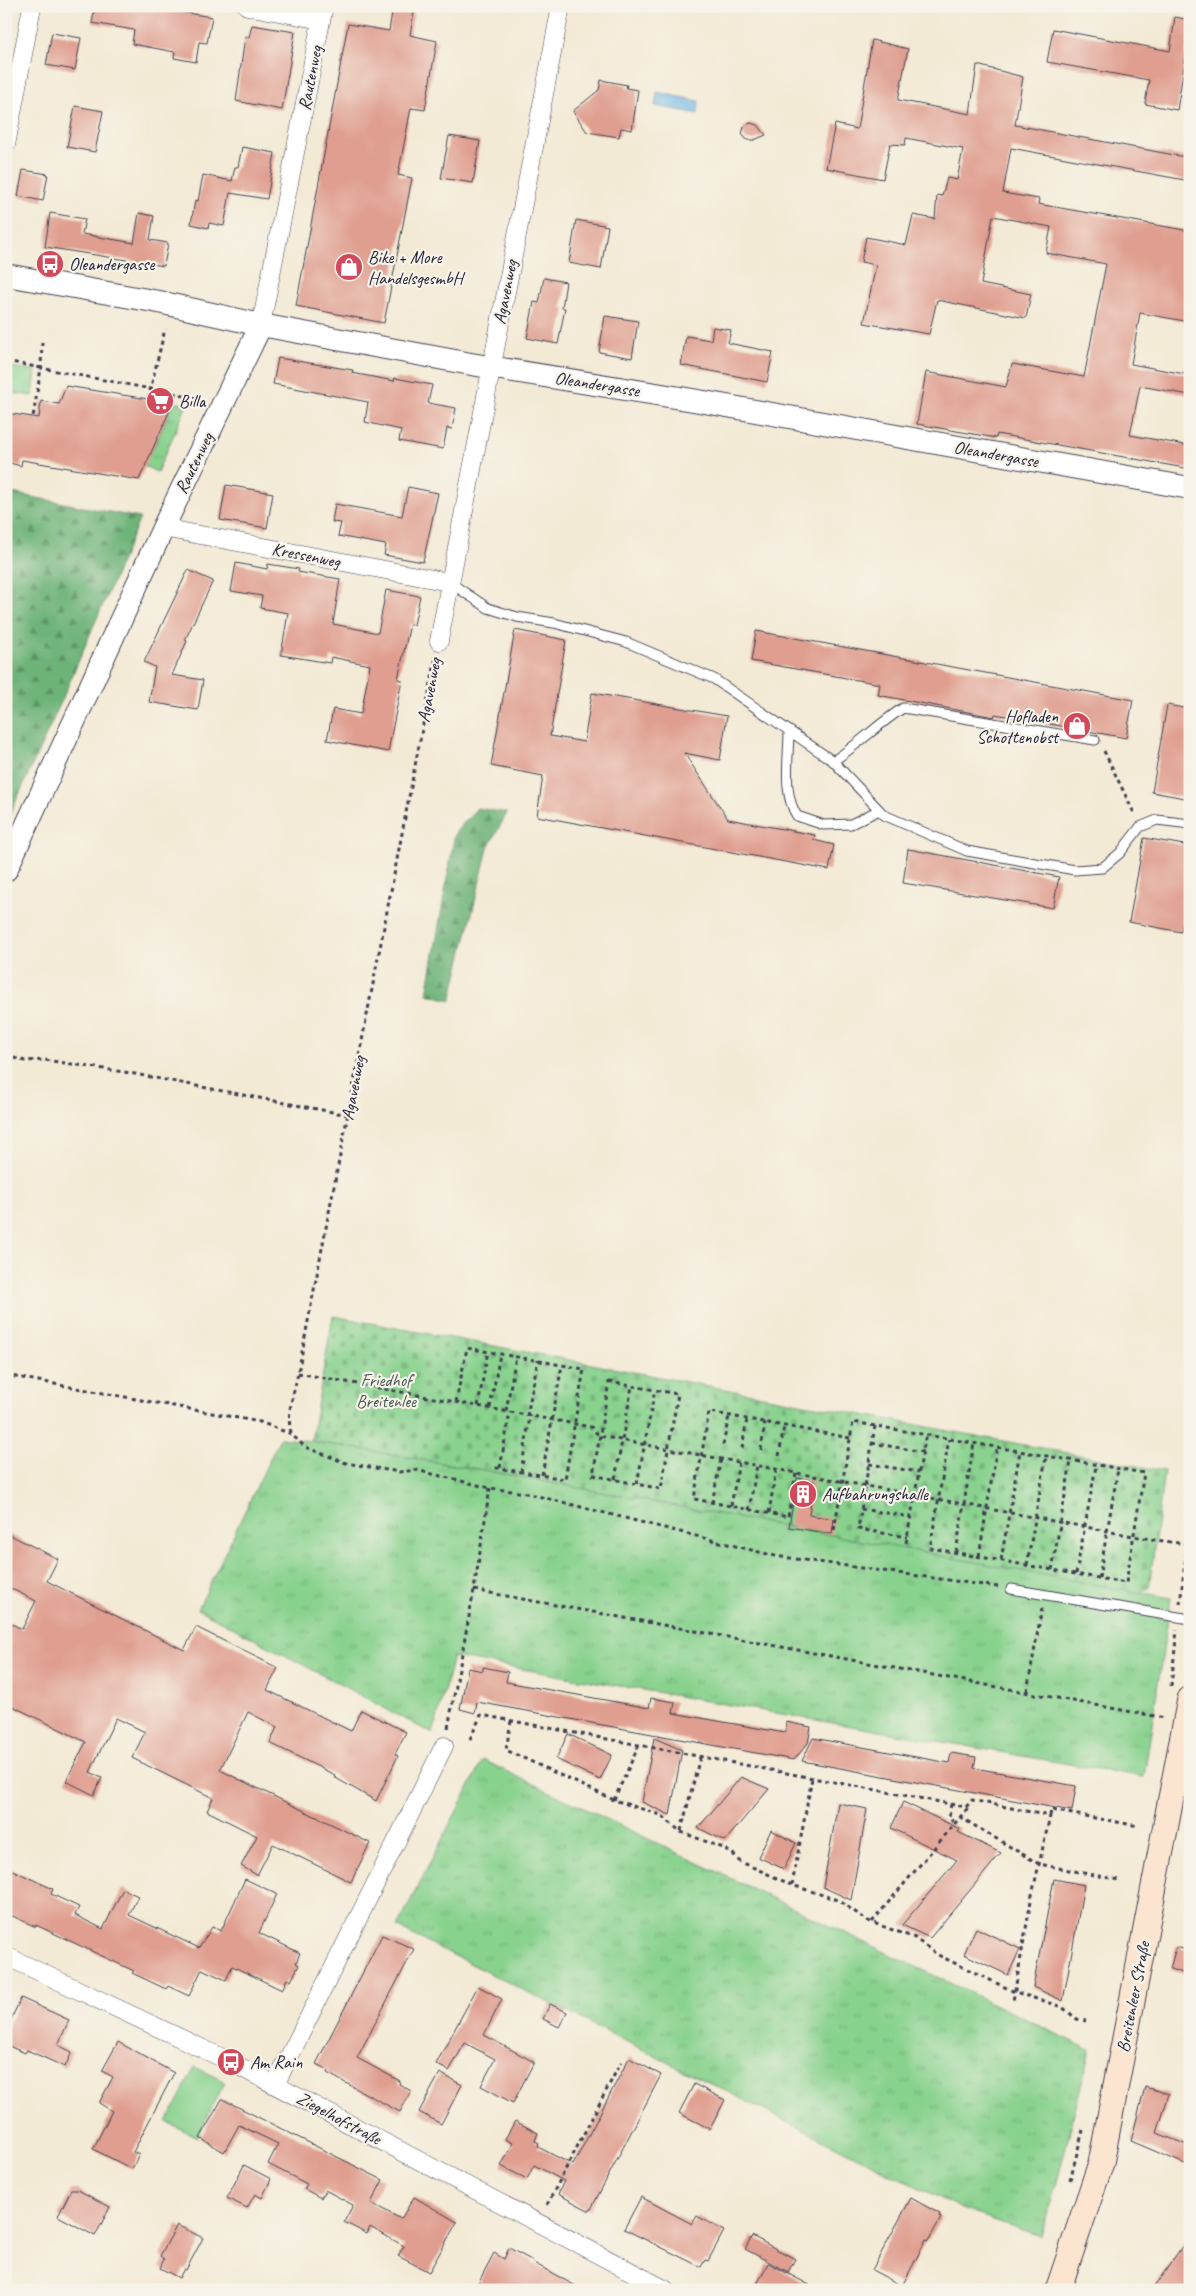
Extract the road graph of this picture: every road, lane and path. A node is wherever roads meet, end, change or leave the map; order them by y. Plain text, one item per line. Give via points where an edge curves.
1 (32, 6) edge
2 (247, 6) edge
3 (561, 6) edge
4 (322, 13) edge
5 (6, 145) edge
6 (6, 275) edge
7 (261, 325) junction
8 (165, 329) dead end
9 (42, 342) dead end
10 (6, 361) edge
11 (491, 367) junction
12 (41, 368) junction
13 (150, 389) junction
14 (148, 399) dead end
15 (197, 400) dead end
16 (33, 417) dead end
17 (1190, 488) edge
18 (163, 528) junction
19 (449, 582) junction
20 (438, 641) joint
21 (790, 731) junction
22 (1096, 740) joint
23 (833, 761) junction
24 (879, 810) junction
25 (1190, 824) edge
26 (1140, 827) junction
27 (6, 870) edge
28 (6, 1056) edge
29 (348, 1115) junction
30 (488, 1351) junction
31 (500, 1354) junction
32 (516, 1356) junction
33 (538, 1360) junction
34 (562, 1365) junction
35 (298, 1373) junction
36 (6, 1375) edge
37 (632, 1386) junction
38 (655, 1390) junction
39 (456, 1402) junction
40 (478, 1406) junction
41 (490, 1408) junction
42 (508, 1412) junction
43 (529, 1416) junction
44 (729, 1416) junction
45 (747, 1419) junction
46 (552, 1420) junction
47 (765, 1422) junction
48 (574, 1424) junction
49 (784, 1426) junction
50 (875, 1426) junction
51 (291, 1434) junction
52 (926, 1434) junction
53 (599, 1436) junction
54 (850, 1438) junction
55 (949, 1439) junction
56 (622, 1440) junction
57 (872, 1443) junction
58 (974, 1443) junction
59 (645, 1445) junction
60 (723, 1445) dead end
61 (997, 1447) junction
62 (742, 1448) dead end
63 (669, 1449) junction
64 (761, 1450) dead end
65 (1020, 1451) junction
66 (923, 1452) junction
67 (702, 1455) junction
68 (779, 1456) dead end
69 (1046, 1457) junction
70 (721, 1459) junction
71 (1071, 1461) junction
72 (739, 1462) junction
73 (869, 1464) junction
74 (757, 1465) junction
75 (1096, 1466) junction
76 (491, 1467) dead end
77 (500, 1468) junction
78 (776, 1469) junction
79 (1118, 1469) junction
80 (521, 1472) junction
81 (919, 1472) junction
82 (796, 1473) junction
83 (542, 1475) junction
84 (615, 1479) junction
85 (842, 1481) junction
86 (638, 1484) junction
87 (865, 1486) junction
88 (490, 1488) junction
89 (915, 1495) junction
90 (939, 1500) junction
91 (712, 1503) junction
92 (964, 1504) junction
93 (731, 1506) junction
94 (986, 1508) junction
95 (861, 1509) junction
96 (750, 1510) junction
97 (769, 1513) junction
98 (1010, 1513) junction
99 (911, 1517) junction
100 (1035, 1518) junction
101 (1060, 1522) junction
102 (1190, 1522) edge
103 (1084, 1527) junction
104 (834, 1530) dead end
105 (1108, 1531) junction
106 (1135, 1536) junction
107 (907, 1537) junction
108 (906, 1543) dead end
109 (1187, 1544) junction
110 (956, 1552) junction
111 (979, 1556) junction
112 (1001, 1560) junction
113 (1027, 1565) junction
114 (1052, 1570) junction
115 (1076, 1574) junction
116 (1099, 1578) junction
117 (1011, 1589) joint
118 (474, 1590) junction
119 (1044, 1594) junction
120 (1180, 1605) dead end
121 (1190, 1619) edge
122 (1027, 1691) junction
123 (1190, 1698) edge
124 (1168, 1719) dead end
125 (511, 1721) junction
126 (470, 1739) dead end
127 (639, 1745) junction
128 (444, 1746) joint
129 (700, 1757) junction
130 (812, 1778) junction
131 (614, 1800) junction
132 (951, 1804) junction
133 (966, 1807) junction
134 (1050, 1816) junction
135 (960, 1817) junction
136 (955, 1823) junction
137 (1139, 1826) dead end
138 (680, 1832) junction
139 (1039, 1864) junction
140 (1119, 1880) dead end
141 (792, 1885) junction
142 (872, 1922) junction
143 (6, 1956) edge
144 (1015, 1992) junction
145 (1014, 2001) dead end
146 (1086, 2021) dead end
147 (621, 2062) dead end
148 (275, 2085) junction
149 (547, 2205) dead end
150 (666, 2290) edge
151 (1058, 2290) edge

1 - 5 street
2 - 4 street
3 - 11 street, Agavenweg
4 - 7 street, Rautenweg
6 - 7 street, Oleandergasse via 210,312
7 - 11 street, Oleandergasse
7 - 18 street, Rautenweg
8 - 13 path
9 - 12 path
10 - 12 path
11 - 17 street, Oleandergasse
11 - 19 street, Agavenweg
12 - 13 path
12 - 16 path
13 - 14 path
13 - 15 path
18 - 19 street, Kressenweg
18 - 27 street, Rautenweg
19 - 20 street, Agavenweg
19 - 21 lane via 488,608 626,642 714,678
20 - 29 path, Agavenweg
21 - 23 lane
21 - 24 lane via 788,792 790,806 797,816 824,825 851,824
22 - 23 lane via 903,708
22 - 26 path via 1104,750
23 - 24 lane
24 - 26 lane via 910,828 968,851 1075,870 1102,868 1120,853
25 - 26 lane via 1157,820
28 - 29 path via 24,1061 45,1060 124,1072
29 - 35 path, Agavenweg
30 - 31 path
30 - 39 path via 467,1348
30 - 40 path
31 - 32 path
31 - 41 path
32 - 33 path
32 - 42 path
33 - 34 path
33 - 43 path
34 - 46 path
34 - 48 path via 584,1369
35 - 39 path
35 - 51 path, Agavenweg via 288,1420
36 - 51 path via 260,1422
37 - 38 path
37 - 53 path via 609,1382
37 - 56 path
38 - 59 path
38 - 63 path via 678,1394
39 - 40 path
40 - 41 path
41 - 42 path
42 - 43 path
42 - 77 path
43 - 46 path
43 - 80 path
44 - 45 path
44 - 60 path
44 - 67 path via 709,1412
45 - 47 path
45 - 62 path
46 - 48 path
46 - 83 path
47 - 49 path
47 - 64 path
48 - 53 path via 591,1427
48 - 83 path via 565,1479
49 - 54 path
49 - 68 path
50 - 52 path
50 - 54 path via 853,1422
50 - 57 path
51 - 88 path via 305,1447 346,1463 399,1472 416,1470
52 - 55 path
52 - 66 path
53 - 56 path
53 - 84 path via 593,1475
54 - 85 path
55 - 58 path
55 - 90 path
56 - 59 path
56 - 84 path
57 - 66 path
57 - 73 path
58 - 61 path
58 - 92 path
59 - 63 path
59 - 86 path
61 - 65 path
61 - 94 path
63 - 67 path
63 - 86 path via 661,1489
65 - 69 path
65 - 98 path
66 - 81 path
67 - 70 path
67 - 91 path via 694,1499
69 - 71 path
69 - 100 path
70 - 72 path
70 - 91 path
71 - 75 path
71 - 101 path
72 - 74 path
72 - 93 path
73 - 81 path
73 - 87 path
74 - 78 path
74 - 96 path
75 - 79 path
75 - 103 path
76 - 77 path
77 - 80 path
78 - 82 path
78 - 97 path
79 - 105 path
79 - 106 path via 1144,1473
80 - 83 path
81 - 89 path
82 - 85 path
82 - 97 path via 788,1517
84 - 86 path
85 - 87 path
85 - 104 path
87 - 89 path
87 - 95 path
88 - 117 path via 526,1493 775,1556
88 - 118 path
89 - 90 path
89 - 99 path
90 - 92 path
90 - 110 path via 930,1548
91 - 93 path
92 - 94 path
92 - 110 path
93 - 96 path
94 - 98 path
94 - 111 path
95 - 99 path
95 - 107 path via 858,1528
96 - 97 path
98 - 100 path
98 - 112 path
99 - 107 path
100 - 101 path
100 - 113 path
101 - 103 path
101 - 114 path
102 - 109 path
103 - 105 path
103 - 115 path
105 - 106 path
105 - 116 path
106 - 109 path
106 - 116 path via 1126,1583
107 - 108 path
109 - 120 path
110 - 111 path
111 - 112 path
112 - 113 path
113 - 114 path
114 - 115 path
115 - 116 path
117 - 119 lane
118 - 122 path
118 - 128 path
119 - 121 lane
119 - 122 path
122 - 124 path
123 - 151 main road, Breitenleer Straße via 1101,2163
125 - 126 path via 481,1715
125 - 127 path
125 - 131 path via 506,1750
127 - 129 path
127 - 131 path
128 - 148 street
129 - 130 path
129 - 138 path
130 - 132 path
130 - 141 path
131 - 138 path via 661,1815
132 - 133 path
132 - 136 path via 949,1818
133 - 134 path via 972,1800
133 - 135 path
134 - 137 path via 1051,1810
134 - 139 path
135 - 136 path
135 - 139 path
136 - 142 path
138 - 141 path via 723,1848 739,1861
139 - 140 path
139 - 144 path
141 - 142 path via 838,1900 858,1916
142 - 144 path via 921,1941 936,1954
143 - 148 street, Ziegelhofstraße
144 - 145 path
144 - 146 path via 1062,2007 1077,2019
147 - 149 path
148 - 150 street, Ziegelhofstraße

